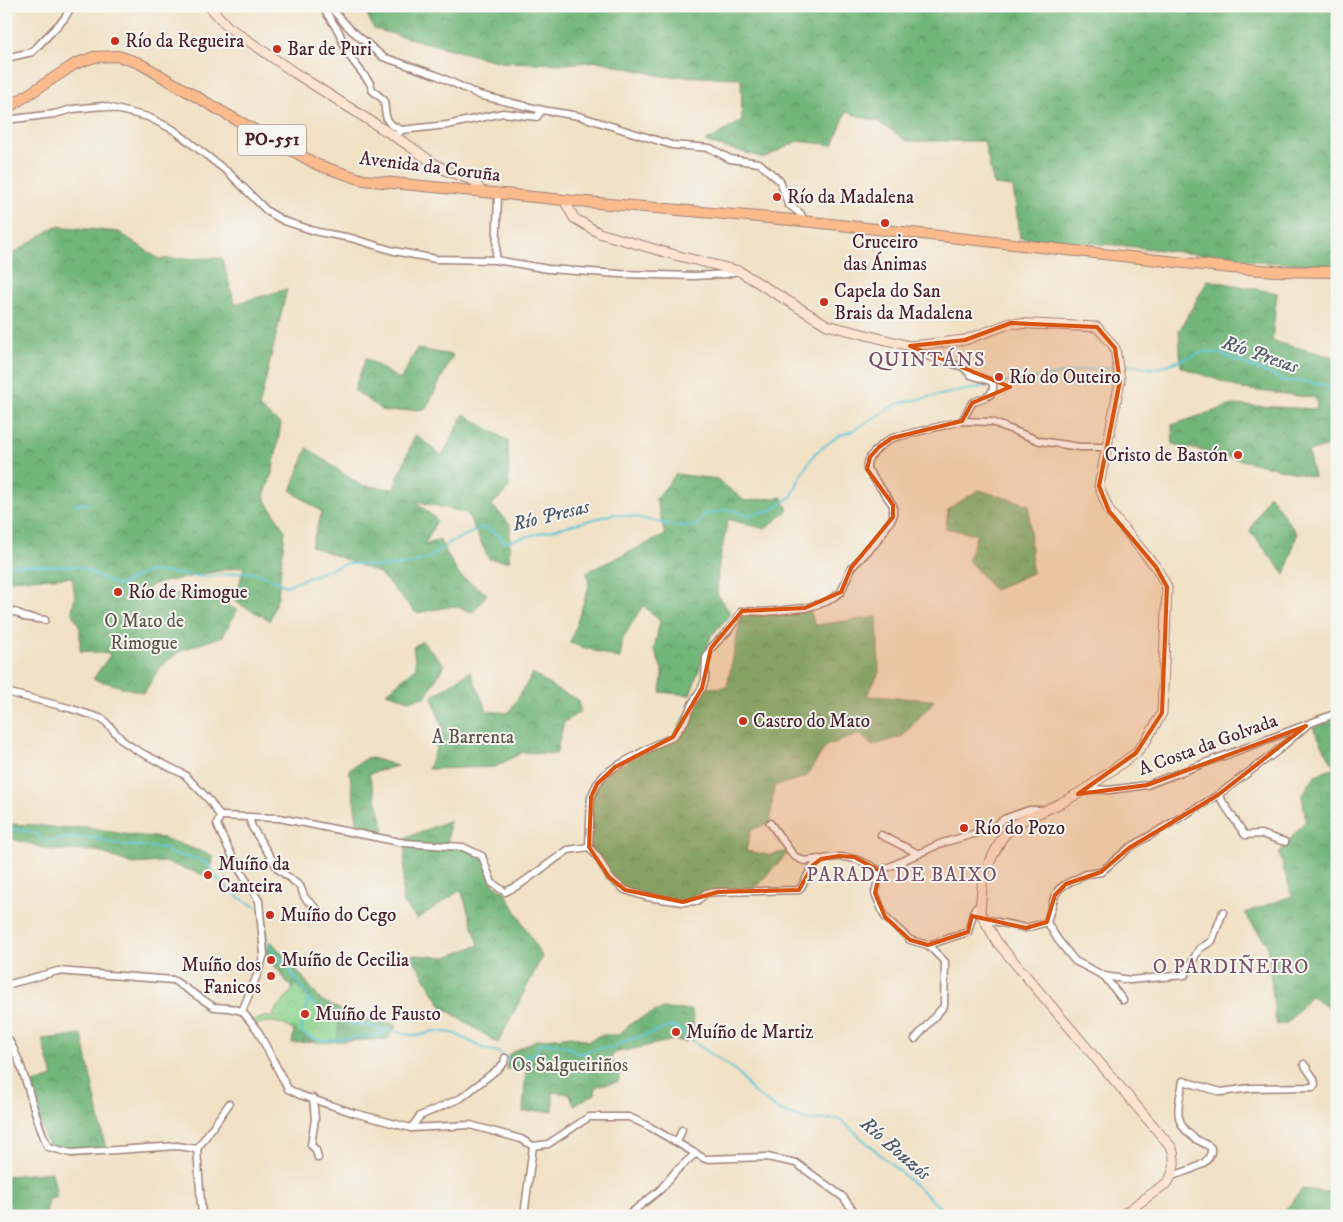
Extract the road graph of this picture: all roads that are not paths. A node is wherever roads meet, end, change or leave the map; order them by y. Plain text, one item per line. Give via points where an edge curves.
1 (72, 6) edge
2 (208, 6) edge
3 (322, 6) edge
4 (329, 6) edge
5 (6, 58) edge
6 (6, 109) edge
7 (542, 110) junction
8 (6, 120) edge
9 (402, 130) junction
10 (395, 137) junction
11 (459, 174) junction
12 (465, 188) junction
13 (480, 188) junction
14 (498, 193) junction
15 (564, 200) junction
16 (803, 221) junction
17 (496, 260) junction
18 (739, 271) junction
19 (1337, 272) edge
20 (910, 346) junction
21 (962, 421) junction
22 (1106, 447) junction
23 (6, 610) edge
24 (45, 620) dead end
25 (6, 692) edge
26 (1337, 712) edge
27 (1306, 726) junction
28 (1086, 789) junction
29 (1218, 795) junction
30 (1043, 810) junction
31 (220, 816) junction
32 (249, 817) junction
33 (770, 823) dead end
34 (881, 835) dead end
35 (1285, 842) dead end
36 (589, 847) junction
37 (919, 854) junction
38 (821, 859) junction
39 (880, 871) junction
40 (980, 905) junction
41 (319, 911) dead end
42 (1223, 912) dead end
43 (984, 919) junction
44 (1047, 922) junction
45 (928, 945) junction
46 (1104, 976) junction
47 (6, 985) edge
48 (1123, 1000) dead end
49 (242, 1011) junction
50 (6, 1035) edge
51 (914, 1039) dead end
52 (505, 1058) dead end
53 (1304, 1064) dead end
54 (313, 1098) junction
55 (229, 1104) dead end
56 (411, 1128) junction
57 (682, 1130) dead end
58 (676, 1142) junction
59 (533, 1146) junction
60 (197, 1149) junction
61 (696, 1153) junction
62 (318, 1158) dead end
63 (1172, 1176) junction
64 (202, 1216) edge
65 (524, 1216) edge
66 (627, 1216) edge
67 (857, 1216) edge
68 (1121, 1216) edge

1 - 5 street via 32,52
2 - 10 street via 227,26 294,73
3 - 9 street via 352,60 372,90 384,100 386,120
4 - 7 street via 383,57 436,75 479,95
6 - 12 main road, Avenida da Coruña / PO-551 via 75,64 94,57 118,56 139,63 318,165 363,180
7 - 9 street via 538,117 503,113 447,125
7 - 16 street via 579,116 672,145 710,148 730,159 759,163 780,181 788,204 801,214
8 - 17 street via 103,106 148,117 174,130 228,173 267,211 284,221 436,259
9 - 10 street
10 - 11 street via 447,171
11 - 12 street
11 - 13 street
12 - 13 main road, Avenida da Coruña / PO-551
13 - 14 main road, Avenida da Coruña / PO-551
14 - 15 main road, Avenida da Coruña / PO-551
14 - 17 street
15 - 16 main road, PO-551
15 - 18 street via 574,218 599,233
16 - 19 main road, PO-551 via 1231,268
17 - 18 street via 548,269 620,274 695,276
18 - 20 street via 827,325
20 - 21 street via 928,356 958,365 971,375 993,384 990,395 972,403
20 - 22 street via 965,340 1012,323 1097,327 1115,348 1120,381
21 - 22 street via 992,422 1040,442
21 - 36 street via 892,438 870,457 867,469 893,505 893,517 875,544 851,568 841,592 826,602 805,608 742,611 711,648 706,658 702,688 673,737 615,767 597,784 591,797
22 - 28 street via 1099,486 1109,512 1156,567 1167,586 1162,713 1136,753
23 - 24 street
25 - 31 street via 103,719 138,751 185,775
26 - 27 street, A Costa da Golvada
27 - 28 street, A Costa da Golvada via 1147,785 1110,790
27 - 29 street
28 - 30 street
29 - 35 street via 1246,835 1261,834
29 - 44 street via 1129,848 1101,872 1086,874 1059,889
30 - 37 street via 1029,810 1004,819 991,829 942,843
30 - 40 street via 1015,824 1002,838 982,875
31 - 32 street
31 - 49 street via 217,824 220,834 259,901 264,954
32 - 36 street via 279,818 405,843 463,847 482,856 492,883 505,892 568,850
32 - 41 street via 278,869 300,886 305,898
33 - 38 street via 794,856 804,862
34 - 37 street
36 - 38 street via 609,877 625,890 683,902 697,901 706,893 799,890 813,865
37 - 39 street
38 - 39 street via 854,857
39 - 45 street via 875,893 885,917 910,940
40 - 43 street
40 - 45 street via 974,910 968,932
42 - 46 street via 1212,941 1199,949 1185,975 1130,980
43 - 44 street via 1026,928
43 - 63 street via 997,942 1168,1142 1175,1162
44 - 46 street via 1075,961
45 - 51 street via 945,962 944,1006
46 - 48 street
47 - 49 street via 58,971 173,980 214,1007
49 - 54 street via 258,1031 288,1089
50 - 60 street via 15,1049 48,1148 71,1153 177,1146
52 - 56 street via 499,1068 461,1098 420,1116
53 - 63 street via 1314,1079 1313,1087 1221,1092 1184,1081 1178,1108 1179,1121 1189,1134 1211,1148 1212,1153 1201,1165
54 - 56 street
54 - 62 street via 315,1120 311,1145
55 - 60 street
56 - 59 street via 470,1125
57 - 58 street
58 - 59 street via 629,1117 589,1117 548,1144
58 - 61 street
59 - 65 street
60 - 64 street
61 - 66 street via 660,1190
61 - 67 street via 706,1159 767,1157 796,1163 843,1197
63 - 68 street

